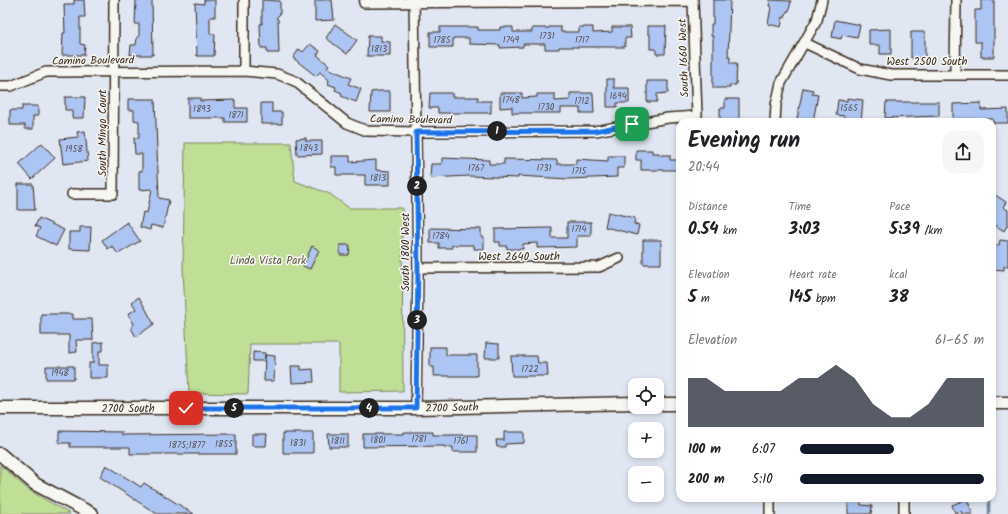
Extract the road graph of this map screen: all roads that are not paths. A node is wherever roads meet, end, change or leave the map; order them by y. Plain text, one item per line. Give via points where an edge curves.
1 (114, 0) edge
2 (244, 0) edge
3 (693, 0) edge
4 (822, 0) edge
5 (956, 0) edge
6 (414, 1) edge
7 (364, 3) dead end
8 (805, 43) junction
9 (114, 71) junction
10 (244, 71) junction
11 (955, 73) junction
12 (1008, 74) edge
13 (0, 86) edge
14 (697, 116) joint
15 (775, 118) edge
16 (416, 132) junction
17 (72, 194) dead end
18 (619, 258) dead end
19 (418, 268) junction
20 (996, 403) edge
21 (1008, 403) edge
22 (628, 404) edge
23 (664, 404) edge
24 (676, 404) edge
25 (416, 408) junction
26 (2, 409) edge
27 (0, 454) edge
28 (770, 502) edge
29 (904, 502) edge
30 (92, 514) edge
31 (770, 514) edge
32 (904, 514) edge

1 - 9 street, South Mingo Court
2 - 10 street
3 - 6 street
3 - 14 street, South 1660 West
4 - 8 street via 817,20
5 - 11 street
6 - 7 street
6 - 16 street, South 1800 West
8 - 11 street, West 2500 South via 860,70 891,75
8 - 15 street via 781,83
9 - 10 street, Camino Boulevard
9 - 13 street, Camino Boulevard via 46,72 11,86
9 - 17 street, South Mingo Court via 113,194
10 - 16 street, Camino Boulevard via 277,74 296,81 347,123 367,130
11 - 12 street, West 2500 South
14 - 16 street, Camino Boulevard via 668,118 595,131
16 - 19 street, South 1800 West
18 - 19 street, West 2640 South via 599,267
19 - 25 street, South 1800 West
20 - 21 main road
22 - 25 main road, 2700 South
23 - 24 main road
25 - 26 main road, 2700 South
27 - 30 main road via 35,484
28 - 31 street
29 - 32 street

